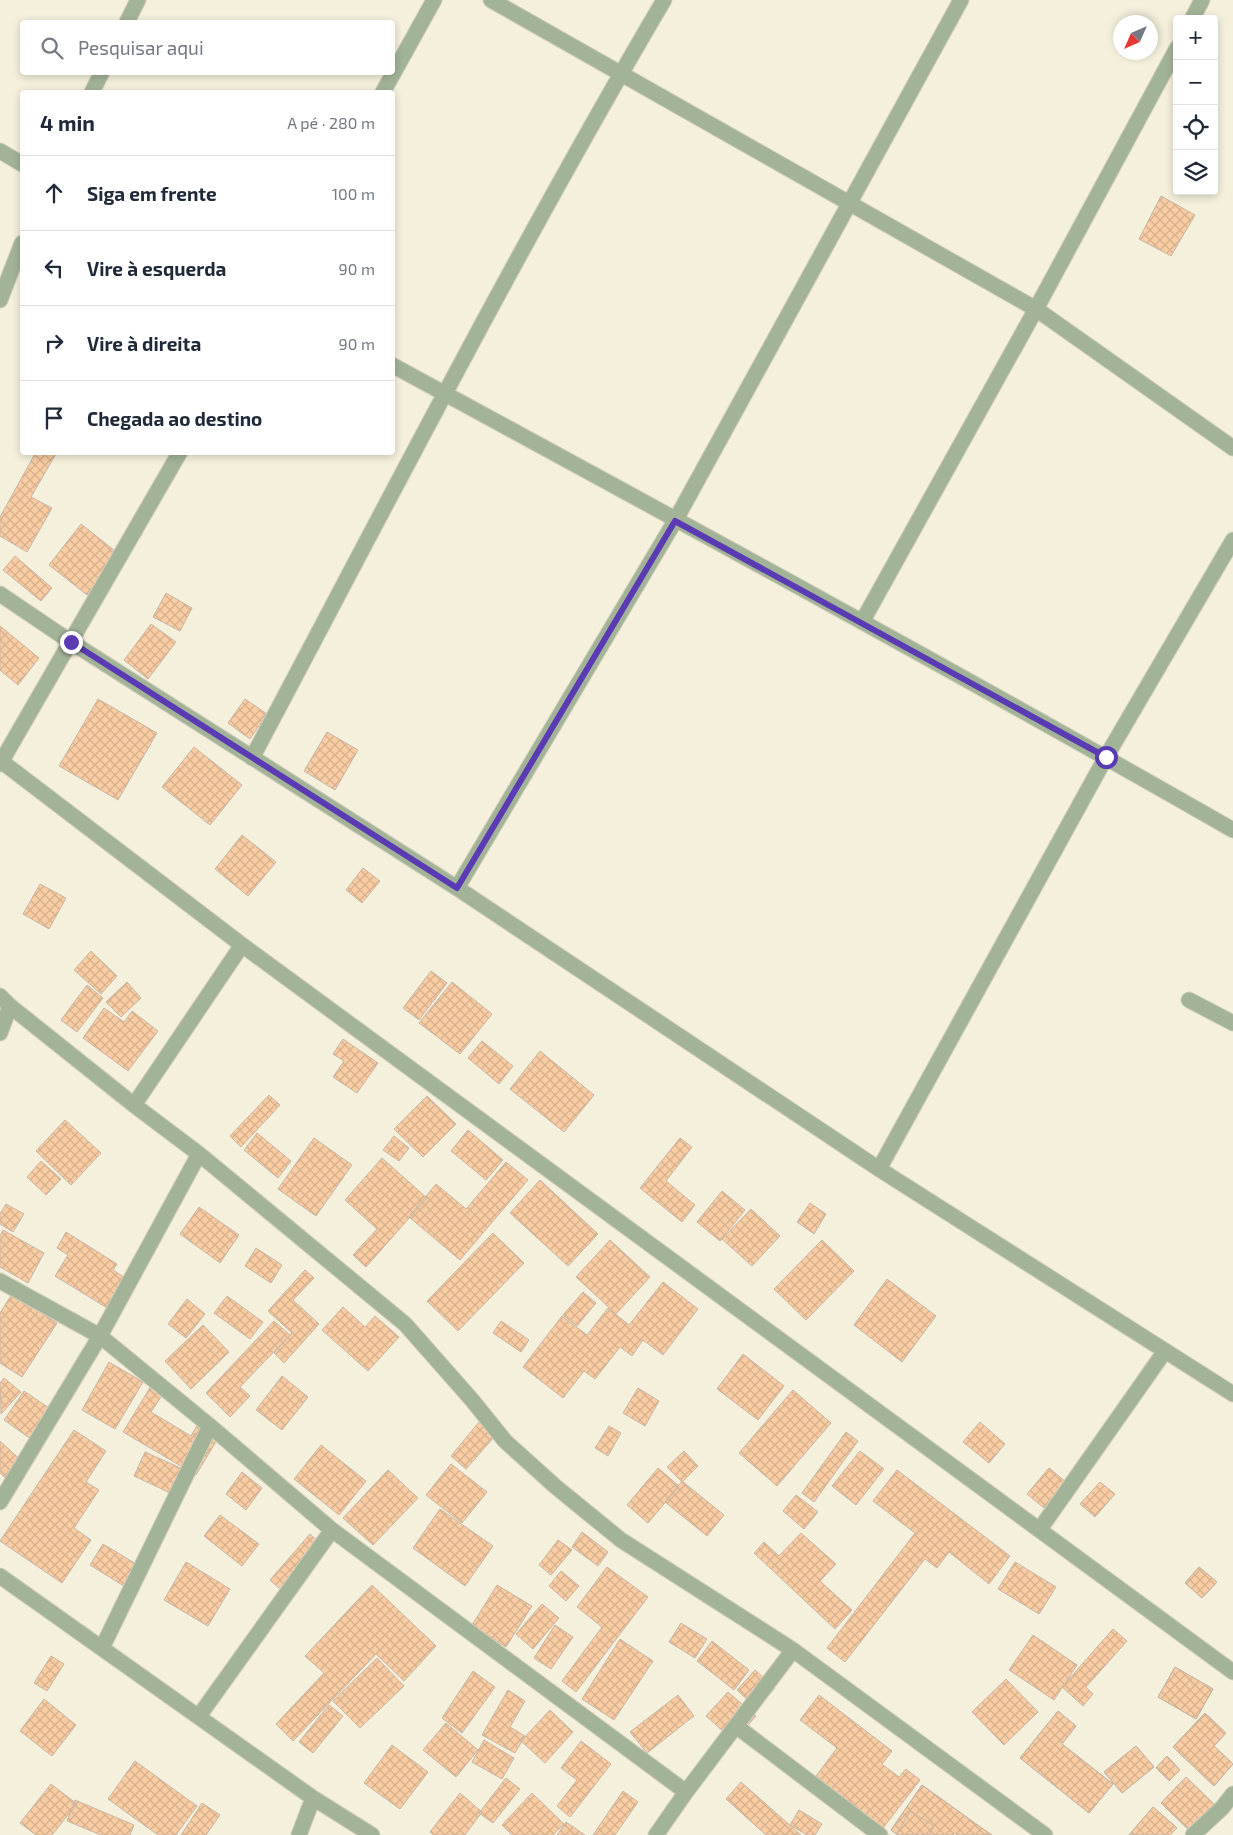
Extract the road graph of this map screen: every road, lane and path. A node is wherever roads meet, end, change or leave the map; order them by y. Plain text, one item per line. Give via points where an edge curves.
1 (138, 0) edge
2 (434, 0) edge
3 (491, 0) edge
4 (664, 0) edge
5 (961, 0) edge
6 (1202, 0) edge
7 (1194, 15) edge
8 (128, 20) edge
9 (1173, 55) edge
10 (395, 70) edge
11 (621, 74) junction
12 (100, 75) edge
13 (392, 75) edge
14 (93, 90) edge
15 (384, 90) edge
16 (0, 151) edge
17 (20, 163) edge
18 (850, 204) junction
19 (20, 249) edge
20 (0, 300) edge
21 (1036, 309) junction
22 (395, 367) edge
23 (445, 394) junction
24 (1233, 448) edge
25 (178, 455) edge
26 (675, 521) junction
27 (1233, 540) edge
28 (0, 594) edge
29 (862, 622) junction
30 (71, 642) junction
31 (1106, 757) junction
32 (252, 758) junction
33 (1, 763) edge
34 (1233, 830) edge
35 (457, 888) junction
36 (242, 945) junction
37 (1189, 1000) dead end
38 (5, 1001) edge
39 (1233, 1022) edge
40 (0, 1033) edge
41 (134, 1105) junction
42 (199, 1154) junction
43 (879, 1169) junction
44 (0, 1281) edge
45 (100, 1336) junction
46 (1165, 1351) junction
47 (1233, 1394) edge
48 (210, 1426) junction
49 (0, 1502) edge
50 (1040, 1529) junction
51 (332, 1530) junction
52 (0, 1576) edge
53 (102, 1648) junction
54 (793, 1650) junction
55 (1233, 1672) edge
56 (199, 1716) junction
57 (736, 1726) junction
58 (686, 1792) junction
59 (1233, 1794) edge
60 (313, 1798) junction
61 (1228, 1812) edge
62 (299, 1835) edge
63 (372, 1835) edge
64 (656, 1835) edge
65 (880, 1835) edge
66 (1045, 1835) edge
67 (1193, 1835) edge

1 - 8 street
2 - 10 street
3 - 11 street
4 - 11 street
5 - 18 street
6 - 7 street
9 - 21 street
11 - 18 street
11 - 23 street
12 - 14 street
13 - 15 street
16 - 17 street
18 - 21 street
18 - 26 street
19 - 20 street
21 - 24 street
21 - 29 street
22 - 23 street
23 - 26 street
23 - 32 street
25 - 30 street
26 - 29 street
26 - 35 street
27 - 31 street
28 - 30 street
29 - 31 street
30 - 32 street
30 - 33 street
31 - 34 street
31 - 43 street
32 - 35 street
33 - 36 street
35 - 43 street
36 - 41 street
36 - 50 street
37 - 39 street
38 - 40 street
38 - 41 street
41 - 42 street
42 - 45 street
42 - 54 street via 405,1324 505,1440 556,1487 621,1540
43 - 46 street
44 - 45 street
45 - 48 street
45 - 49 street
46 - 47 street
46 - 50 street
48 - 51 street
48 - 53 street
50 - 55 street
51 - 56 street
51 - 58 street
52 - 53 street
53 - 56 street
54 - 57 street
54 - 66 street
56 - 60 street
57 - 58 street
57 - 65 street
58 - 64 street
59 - 61 street
60 - 62 street
60 - 63 street
61 - 67 street

